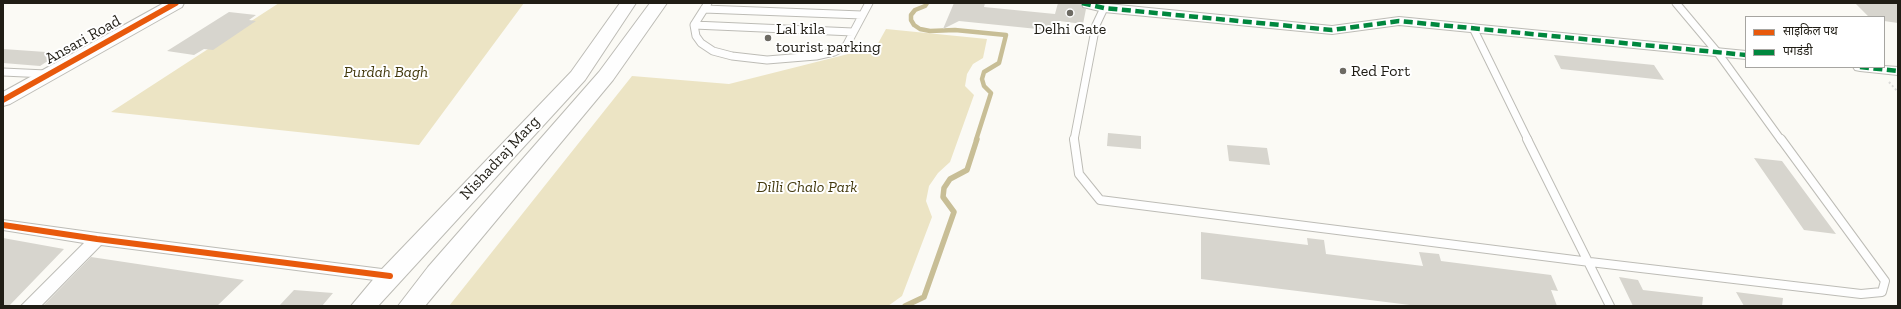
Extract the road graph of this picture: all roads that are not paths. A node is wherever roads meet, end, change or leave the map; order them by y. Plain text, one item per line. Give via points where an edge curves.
1 (176, 3) edge
2 (628, 3) edge
3 (659, 3) edge
4 (869, 3) edge
5 (1676, 3) edge
6 (1086, 4) dead end
7 (706, 6) edge
8 (1104, 8) junction
9 (862, 15) junction
10 (694, 25) junction
11 (1474, 28) junction
12 (853, 32) junction
13 (1718, 53) junction
14 (1745, 55) edge
15 (1870, 68) edge
16 (1898, 71) edge
17 (3, 72) edge
18 (50, 74) junction
19 (3, 100) edge
20 (3, 225) edge
21 (97, 239) junction
22 (1590, 262) junction
23 (390, 276) junction
24 (30, 306) edge
25 (364, 306) edge
26 (411, 306) edge
27 (1610, 306) edge

1 - 18 main road, Ansari Road
2 - 23 main road, Nishadraj Marg via 578,76
3 - 26 main road, Nishadraj Marg via 606,76
4 - 9 lane
5 - 13 lane
6 - 8 street
7 - 9 lane
7 - 10 lane
8 - 11 street via 1332,30 1399,21
8 - 22 lane via 1096,25 1074,140 1079,174 1100,200
9 - 12 lane
10 - 12 lane
10 - 12 lane via 696,36 701,43 713,51 767,60 795,59 834,52 846,46
11 - 13 street
11 - 22 lane
13 - 14 street
13 - 22 lane via 1885,281 1882,292 1861,294
15 - 16 street
17 - 18 lane
18 - 19 main road, Ansari Road
20 - 21 street
21 - 23 street
21 - 24 street
22 - 27 lane
23 - 25 main road, Nishadraj Marg

